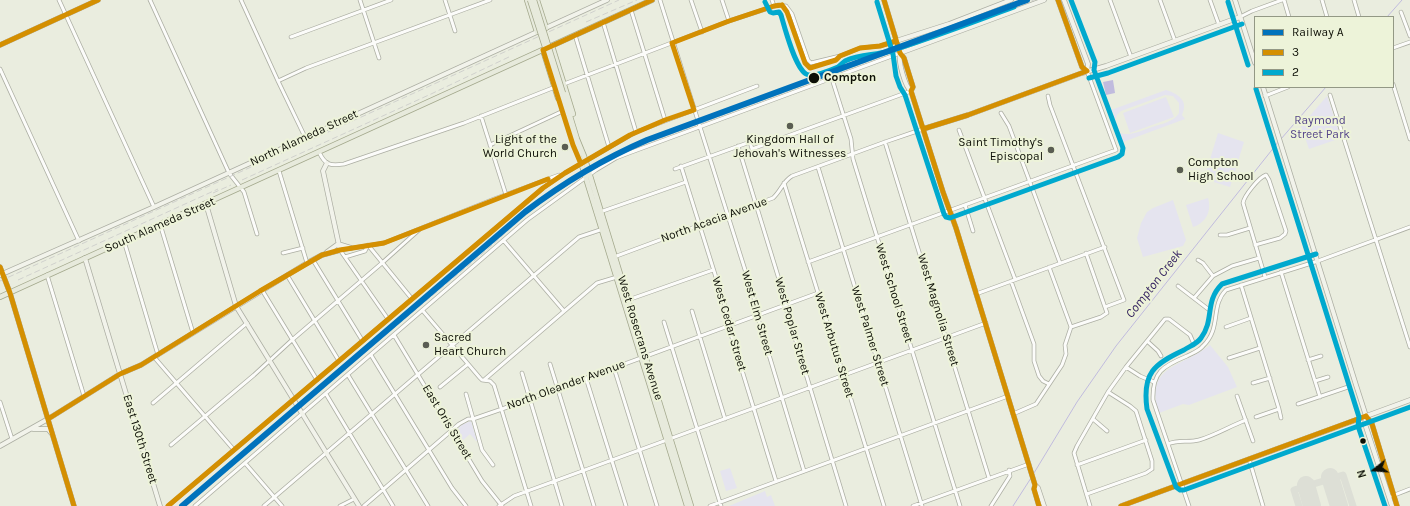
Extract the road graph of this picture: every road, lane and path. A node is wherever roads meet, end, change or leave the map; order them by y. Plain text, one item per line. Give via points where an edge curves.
1 (59, 0) edge
2 (98, 0) edge
3 (150, 0) edge
4 (241, 0) edge
5 (360, 0) edge
6 (391, 0) edge
7 (445, 0) edge
8 (490, 0) edge
9 (527, 0) edge
10 (530, 0) edge
11 (534, 0) edge
12 (537, 0) edge
13 (607, 0) edge
14 (652, 0) edge
15 (660, 0) edge
16 (691, 0) edge
17 (722, 0) edge
18 (772, 0) edge
19 (884, 0) edge
20 (1011, 0) edge
21 (1044, 0) edge
22 (1058, 0) edge
23 (1064, 0) edge
24 (1110, 0) edge
25 (1160, 0) edge
26 (1210, 0) edge
27 (1235, 0) edge
28 (1283, 0) edge
29 (1322, 0) edge
30 (1354, 0) edge
31 (774, 6) junction
32 (363, 10) junction
33 (631, 10) junction
34 (1401, 12) dead end
35 (66, 15) junction
36 (450, 15) junction
37 (1289, 16) edge
38 (1327, 16) edge
39 (1359, 16) edge
40 (1240, 17) junction
41 (729, 21) junction
42 (603, 22) junction
43 (1219, 25) junction
44 (546, 28) junction
45 (455, 30) dead end
46 (537, 32) junction
47 (702, 32) junction
48 (575, 35) junction
49 (1410, 36) edge
50 (291, 37) dead end
51 (896, 41) junction
52 (1175, 41) junction
53 (1410, 42) edge
54 (374, 43) junction
55 (672, 43) junction
56 (0, 45) edge
57 (552, 46) junction
58 (1394, 48) edge
59 (543, 50) junction
60 (900, 53) junction
61 (644, 54) junction
62 (1131, 57) junction
63 (379, 58) dead end
64 (1254, 59) edge
65 (616, 65) junction
66 (0, 69) edge
67 (1087, 72) junction
68 (588, 76) junction
69 (832, 79) junction
70 (278, 81) junction
71 (564, 84) junction
72 (758, 86) dead end
73 (555, 87) junction
74 (1394, 87) edge
75 (1263, 88) edge
76 (1286, 88) edge
77 (911, 91) junction
78 (561, 93) junction
79 (1330, 94) dead end
80 (1048, 96) dead end
81 (1266, 96) junction
82 (694, 110) junction
83 (563, 111) junction
84 (1001, 113) dead end
85 (481, 116) junction
86 (844, 116) junction
87 (665, 120) junction
88 (701, 127) junction
89 (923, 129) junction
90 (959, 130) dead end
91 (636, 132) junction
92 (305, 138) junction
93 (1410, 139) edge
94 (885, 142) junction
95 (490, 145) junction
96 (738, 146) junction
97 (609, 147) junction
98 (319, 152) junction
99 (852, 154) junction
100 (710, 156) junction
101 (583, 160) junction
102 (327, 163) junction
103 (681, 166) junction
104 (1073, 166) junction
105 (818, 167) junction
106 (675, 168) dead end
107 (279, 171) junction
108 (565, 172) junction
109 (229, 173) junction
110 (587, 174) junction
111 (686, 182) junction
112 (1030, 182) junction
113 (784, 183) junction
114 (241, 188) junction
115 (506, 195) junction
116 (986, 198) junction
117 (206, 204) junction
118 (756, 205) junction
119 (964, 205) junction
120 (154, 207) junction
121 (950, 211) junction
122 (599, 213) junction
123 (728, 215) junction
124 (160, 224) junction
125 (912, 224) junction
126 (700, 225) junction
127 (1410, 227) edge
128 (604, 228) junction
129 (1250, 228) junction
130 (420, 229) junction
131 (973, 231) dead end
132 (257, 234) dead end
133 (1220, 235) dead end
134 (878, 236) junction
135 (1376, 239) junction
136 (504, 240) junction
137 (78, 241) junction
138 (124, 241) junction
139 (338, 244) junction
140 (368, 245) junction
141 (1255, 245) junction
142 (1105, 247) junction
143 (303, 248) junction
144 (351, 248) junction
145 (340, 250) junction
146 (843, 250) junction
147 (283, 253) dead end
148 (1086, 253) junction
149 (325, 254) junction
150 (345, 257) junction
151 (612, 257) junction
152 (85, 258) junction
153 (1259, 258) junction
154 (313, 260) junction
155 (1198, 260) dead end
156 (1318, 261) junction
157 (808, 262) junction
158 (307, 263) junction
159 (382, 263) junction
160 (1060, 263) junction
161 (0, 267) edge
162 (1049, 267) junction
163 (714, 270) junction
164 (1281, 272) junction
165 (2, 275) edge
166 (47, 275) junction
167 (287, 275) junction
168 (534, 276) junction
169 (618, 276) junction
170 (1213, 276) junction
171 (1265, 277) junction
172 (1015, 279) junction
173 (361, 281) junction
174 (1011, 281) junction
175 (1241, 285) junction
176 (1178, 286) dead end
177 (262, 290) junction
178 (10, 293) junction
179 (818, 293) junction
180 (976, 294) junction
181 (0, 297) edge
182 (1194, 298) junction
183 (412, 299) junction
184 (628, 300) junction
185 (338, 301) junction
186 (785, 305) junction
187 (236, 306) junction
188 (1105, 307) junction
189 (1208, 309) dead end
190 (423, 311) junction
191 (564, 311) junction
192 (692, 311) dead end
193 (757, 315) junction
194 (1251, 318) junction
195 (388, 319) junction
196 (316, 321) junction
197 (664, 322) dead end
198 (247, 323) junction
199 (986, 323) junction
200 (729, 326) junction
201 (1226, 327) dead end
202 (1071, 328) junction
203 (193, 333) junction
204 (394, 335) junction
205 (700, 336) junction
206 (946, 338) junction
207 (292, 340) junction
208 (362, 340) junction
209 (1147, 341) junction
210 (1193, 342) dead end
211 (452, 346) junction
212 (1410, 346) edge
213 (672, 347) junction
214 (1260, 348) junction
215 (912, 351) junction
216 (371, 355) junction
217 (156, 356) junction
218 (1160, 356) dead end
219 (1321, 356) dead end
220 (643, 357) junction
221 (1229, 358) dead end
222 (270, 360) junction
223 (1308, 360) junction
224 (339, 361) junction
225 (878, 362) junction
226 (468, 364) junction
227 (550, 364) dead end
228 (1126, 367) junction
229 (614, 368) junction
230 (522, 373) dead end
231 (120, 374) junction
232 (348, 375) junction
233 (418, 375) junction
234 (843, 375) junction
235 (1328, 377) dead end
236 (586, 378) junction
237 (1270, 378) junction
238 (317, 380) junction
239 (484, 380) junction
240 (1315, 381) junction
241 (1154, 382) junction
242 (176, 383) junction
243 (1253, 383) dead end
244 (1049, 384) junction
245 (440, 387) dead end
246 (1348, 387) dead end
247 (810, 388) junction
248 (558, 389) junction
249 (1108, 392) junction
250 (326, 394) junction
251 (466, 394) dead end
252 (395, 395) junction
253 (84, 396) junction
254 (1008, 396) junction
255 (1237, 396) dead end
256 (1320, 397) junction
257 (782, 398) junction
258 (294, 399) junction
259 (530, 399) junction
260 (1410, 400) edge
261 (0, 402) edge
262 (153, 403) dead end
263 (1298, 404) dead end
264 (754, 408) junction
265 (502, 409) junction
266 (1279, 409) junction
267 (968, 410) junction
268 (302, 413) junction
269 (372, 414) junction
270 (1014, 414) junction
271 (205, 416) junction
272 (1366, 416) junction
273 (1256, 417) dead end
274 (1281, 418) dead end
275 (48, 419) junction
276 (473, 419) junction
277 (726, 419) junction
278 (1093, 419) junction
279 (1246, 420) junction
280 (934, 423) junction
281 (31, 429) junction
282 (697, 429) junction
283 (451, 430) junction
284 (1107, 431) dead end
285 (349, 433) junction
286 (53, 434) junction
287 (900, 435) junction
288 (12, 439) junction
289 (668, 439) junction
290 (1146, 440) junction
291 (1253, 441) dead end
292 (1168, 444) junction
293 (171, 445) dead end
294 (0, 446) edge
295 (866, 448) junction
296 (234, 450) junction
297 (428, 450) junction
298 (640, 450) junction
299 (326, 453) junction
300 (1249, 459) junction
301 (611, 460) junction
302 (832, 460) junction
303 (245, 463) junction
304 (1029, 464) junction
305 (493, 465) dead end
306 (1077, 465) junction
307 (406, 470) junction
308 (1009, 470) junction
309 (583, 471) junction
310 (804, 471) junction
311 (989, 478) junction
312 (555, 481) junction
313 (776, 481) junction
314 (1034, 483) junction
315 (1182, 483) junction
316 (383, 489) junction
317 (1410, 489) edge
318 (955, 491) junction
319 (526, 492) junction
320 (1087, 494) junction
321 (1394, 495) junction
322 (274, 497) junction
323 (1389, 497) junction
324 (354, 499) junction
325 (720, 504) edge
326 (922, 504) edge
327 (74, 506) edge
328 (160, 506) edge
329 (168, 506) edge
330 (195, 506) edge
331 (264, 506) edge
332 (282, 506) edge
333 (340, 506) edge
334 (358, 506) edge
335 (364, 506) edge
336 (393, 506) edge
337 (428, 506) edge
338 (466, 506) edge
339 (501, 506) edge
340 (531, 506) edge
341 (562, 506) edge
342 (594, 506) edge
343 (626, 506) edge
344 (657, 506) edge
345 (686, 506) edge
346 (691, 506) edge
347 (710, 506) edge
348 (846, 506) edge
349 (884, 506) edge
350 (913, 506) edge
351 (960, 506) edge
352 (991, 506) edge
353 (1039, 506) edge
354 (1044, 506) edge
355 (1090, 506) edge
356 (1121, 506) edge
357 (1189, 506) edge
358 (1264, 506) edge
359 (1392, 506) edge
360 (1397, 506) edge

1 - 35 street
2 - 35 street
3 - 109 street
4 - 70 street
5 - 32 street
6 - 32 street
7 - 36 street
8 - 36 street
9 - 46 main road
10 - 78 main road, bridge
11 - 78 main road, bridge
12 - 44 main road
13 - 44 street, North Alameda Street
14 - 33 main road, North Alameda Street
15 - 55 street, West Elm Street
16 - 47 street
17 - 41 street
18 - 31 street
19 - 51 street
20 - 51 street
21 - 60 street
22 - 67 street via 1082,67
23 - 67 street via 1088,64
24 - 62 street
25 - 52 street
26 - 43 street
27 - 40 street
28 - 37 street
28 - 40 street
29 - 38 street
30 - 39 street
31 - 41 street
31 - 51 street via 786,6 792,14 811,63 860,48
32 - 50 street
32 - 54 street
33 - 42 main road, North Alameda Street
33 - 61 street
34 - 49 street
35 - 56 street
35 - 120 street
36 - 45 street
36 - 54 street
40 - 43 street
40 - 64 street
41 - 47 street
42 - 48 main road, North Alameda Street
42 - 65 street
43 - 52 street
44 - 46 street, North Alameda Street
46 - 92 street, North Alameda Street
47 - 55 street
48 - 57 main road, North Alameda Street
48 - 68 street
51 - 60 street
52 - 62 street
53 - 58 street
54 - 63 street
54 - 70 street
55 - 61 street
55 - 82 street, West Elm Street
57 - 59 main road, North Alameda Street
57 - 71 main road
59 - 73 main road
59 - 98 main road, North Alameda Street
60 - 69 street
60 - 77 street via 913,87
61 - 65 street
61 - 87 street
62 - 67 street
65 - 68 street
65 - 91 street
66 - 137 street
67 - 89 street
67 - 104 street via 1116,150
68 - 71 street
68 - 97 street
69 - 86 street, West School Street
69 - 88 street
70 - 92 street
71 - 101 main road
72 - 82 street
73 - 83 main road
73 - 85 street
74 - 93 street
75 - 81 street
76 - 81 street
77 - 86 street
77 - 89 street
78 - 101 main road
79 - 135 street
80 - 104 street
81 - 156 street
82 - 87 street
82 - 88 street, West Elm Street
83 - 95 street
83 - 101 main road via 574,146
84 - 112 street
85 - 95 street
85 - 102 street via 350,163
86 - 96 street via 752,149 750,142
86 - 99 street, West School Street via 851,139
87 - 91 street
88 - 100 street, West Elm Street
88 - 110 street via 616,158
89 - 94 street, North Acacia Avenue
89 - 121 street
90 - 116 street
91 - 97 street
92 - 109 street, North Alameda Street
94 - 99 street, North Acacia Avenue
94 - 125 street, West Magnolia Street
95 - 115 street
96 - 100 street
96 - 118 street, West Poplar Street
97 - 101 street
98 - 102 street
98 - 107 main road, South Alameda Street
99 - 105 street, North Acacia Avenue
99 - 134 street, West School Street
100 - 103 street
100 - 123 street, West Elm Street
101 - 108 street
101 - 110 main road, West Rosecrans Avenue
102 - 139 street via 323,171
103 - 106 street
103 - 111 street, West Cedar Street
104 - 112 street
104 - 142 street
105 - 113 street, North Acacia Avenue via 792,176
105 - 146 street, West Palmer Street
107 - 114 main road, South Alameda Street
107 - 143 street
108 - 115 street
108 - 183 street via 522,205
109 - 114 street
109 - 120 street, North Alameda Street
110 - 122 main road, West Rosecrans Avenue
110 - 136 street
111 - 122 street
111 - 126 street, West Cedar Street
112 - 116 street
112 - 160 street
113 - 118 street, North Acacia Avenue via 780,192 773,198
113 - 157 street, West Arbutus Street
114 - 117 main road, South Alameda Street
114 - 132 street
115 - 130 street
116 - 119 street
116 - 172 street
117 - 124 main road, South Alameda Street
117 - 187 street
118 - 123 street, North Acacia Avenue
118 - 186 street, West Poplar Street
119 - 121 street
119 - 131 street
120 - 137 street, North Alameda Street
121 - 125 street
121 - 180 street
122 - 128 main road, West Rosecrans Avenue
123 - 126 street, North Acacia Avenue
123 - 193 street, West Elm Street via 758,311
124 - 138 main road, South Alameda Street
124 - 203 street
125 - 134 street
125 - 206 street, West Magnolia Street
126 - 151 street, North Acacia Avenue
126 - 163 street, West Cedar Street
127 - 135 street
128 - 151 main road, West Rosecrans Avenue
128 - 168 street via 579,237
129 - 133 street
129 - 141 street
129 - 141 street via 1242,204 1260,178 1266,175 1270,180 1285,234 1280,238
130 - 140 street
130 - 159 street
134 - 146 street
134 - 215 street, West School Street
135 - 156 street
135 - 212 street
136 - 168 street
136 - 190 street
137 - 165 street, North Alameda Street
138 - 152 main road, South Alameda Street
138 - 217 street
139 - 144 street
139 - 145 street
139 - 149 street
140 - 144 street
140 - 150 street via 364,250
140 - 159 street
141 - 153 street
142 - 148 street
142 - 188 street via 1124,300
143 - 147 street
143 - 158 street
144 - 145 street
145 - 149 street
145 - 150 street
146 - 157 street
146 - 225 street, West Palmer Street
148 - 160 street
148 - 188 street
149 - 154 street
150 - 173 street
151 - 169 main road, West Rosecrans Avenue
152 - 166 main road, South Alameda Street
152 - 231 street, East 130th Street
153 - 170 street via 1232,266
153 - 171 street
154 - 158 street
154 - 185 street
155 - 170 street
156 - 164 street
156 - 272 street
157 - 179 street, West Arbutus Street
158 - 167 street
159 - 173 street
159 - 183 street
160 - 162 street
161 - 165 street
162 - 172 street
162 - 202 street
163 - 184 street
163 - 200 street, West Cedar Street via 730,322
164 - 171 street
164 - 223 street
165 - 178 street
166 - 178 main road, South Alameda Street
166 - 253 street
167 - 177 street
167 - 196 street
168 - 191 street
168 - 211 street
169 - 184 main road, West Rosecrans Avenue
169 - 191 street via 597,283
169 - 220 main road, West Rosecrans Avenue
170 - 182 street
171 - 175 street
172 - 174 street
173 - 185 street
173 - 195 street
174 - 180 street
174 - 244 street via 1034,344 1034,361 1039,376
175 - 194 street
175 - 241 street via 1230,288 1220,297 1215,327 1203,346 1168,365
176 - 182 street
177 - 187 street
177 - 207 street
178 - 181 main road, South Alameda Street
178 - 275 street
179 - 186 street, North Oleander Avenue
179 - 234 street, West Arbutus Street
180 - 199 street
182 - 189 street
183 - 195 street
184 - 220 main road, West Rosecrans Avenue
185 - 196 street
185 - 208 street
186 - 193 street, North Oleander Avenue
186 - 247 street, West Poplar Street
187 - 198 street
187 - 203 street
188 - 202 street via 1107,313 1101,317
190 - 204 street
190 - 211 street
191 - 239 street
192 - 205 street
193 - 200 street, North Oleander Avenue
193 - 257 street, West Elm Street
194 - 201 street
194 - 214 street
195 - 208 street
196 - 207 street
196 - 224 street
197 - 213 street
198 - 222 street
198 - 242 street
199 - 206 street
199 - 254 street
200 - 205 street, North Oleander Avenue
200 - 264 street, West Cedar Street
202 - 244 street via 1066,340 1065,359
203 - 217 street
204 - 216 street
204 - 233 street, East Oris Street
205 - 213 street, North Oleander Avenue
205 - 277 street
206 - 215 street
206 - 267 street, West Magnolia Street
207 - 222 street
207 - 238 street
208 - 224 street
209 - 210 street via 1168,318 1190,335
209 - 218 street
209 - 228 street
211 - 226 street
211 - 233 street
213 - 220 street, North Oleander Avenue
213 - 282 street
214 - 221 street
214 - 237 street
215 - 225 street
215 - 280 street, West School Street
216 - 232 street
216 - 252 street
217 - 231 street
217 - 242 street
219 - 223 street
220 - 229 street, North Oleander Avenue
220 - 289 main road, West Rosecrans Avenue
222 - 258 street
222 - 271 street
223 - 240 street
224 - 238 street
225 - 234 street
225 - 287 street, West Palmer Street
226 - 239 street
226 - 245 street
227 - 248 street
228 - 241 street
228 - 249 street
229 - 236 street, North Oleander Avenue
229 - 298 street
230 - 259 street
231 - 253 street
231 - 328 street, East 130th Street
232 - 250 street
232 - 269 street
233 - 252 street
233 - 283 street, East Oris Street
234 - 247 street
234 - 295 street, West Arbutus Street
235 - 240 street
236 - 248 street, North Oleander Avenue
236 - 301 street
237 - 243 street
237 - 266 street
238 - 258 street
239 - 265 street via 493,382
240 - 256 street
241 - 292 street via 1153,400
242 - 262 street
242 - 271 street
244 - 270 street via 1036,404
246 - 256 street
247 - 257 street
247 - 302 street, West Poplar Street
248 - 259 street, North Oleander Avenue
248 - 309 street
249 - 278 street
249 - 290 street via 1133,408
250 - 268 street
250 - 285 street
251 - 276 street
252 - 269 street
252 - 297 street
253 - 275 street
254 - 267 street
254 - 270 street
255 - 279 street
256 - 263 street
257 - 264 street
257 - 310 street, West Elm Street
258 - 268 street
258 - 296 street
259 - 265 street, North Oleander Avenue
259 - 312 street
260 - 272 street
261 - 288 street
264 - 277 street
264 - 313 street, West Cedar Street
265 - 276 street, North Oleander Avenue
265 - 319 street
266 - 273 street
266 - 274 street
267 - 280 street
267 - 311 street, West Magnolia Street
268 - 299 street
268 - 303 street
269 - 285 street
269 - 307 street
270 - 304 street
271 - 293 street
271 - 296 street
272 - 300 street
272 - 321 street via 1372,424
272 - 323 street via 1365,424
275 - 281 street
275 - 286 street
276 - 283 street, North Oleander Avenue via 463,421
276 - 305 street via 482,450
277 - 282 street
278 - 284 street
278 - 306 street via 1075,449
279 - 291 street
279 - 292 street via 1199,440
280 - 287 street
280 - 318 street, West School Street
281 - 286 street via 48,429
281 - 288 street
282 - 289 street
282 - 325 street
283 - 297 street, North Oleander Avenue
283 - 339 street, East Oris Street via 482,481
285 - 299 street
285 - 316 street
286 - 327 street
287 - 295 street
287 - 326 street, West Palmer Street
288 - 294 street
289 - 298 street
289 - 345 main road, West Rosecrans Avenue
289 - 346 main road, West Rosecrans Avenue
290 - 306 street
290 - 320 street via 1154,469
292 - 315 street
295 - 302 street
295 - 349 street, West Arbutus Street
296 - 329 street
297 - 307 street, North Oleander Avenue
297 - 338 street
298 - 301 street
298 - 344 street
299 - 322 street
299 - 324 street
300 - 315 street
300 - 358 street
301 - 309 street
301 - 343 street
302 - 310 street
302 - 348 street, West Poplar Street
303 - 322 street
303 - 330 street
304 - 308 street
304 - 314 street
306 - 320 street
307 - 316 street, North Oleander Avenue
307 - 337 street
308 - 311 street
308 - 352 street via 1010,476
309 - 312 street
309 - 342 street
310 - 313 street
311 - 318 street
312 - 319 street
312 - 341 street
313 - 325 street
314 - 353 street
314 - 354 street
315 - 356 street
315 - 357 street
316 - 335 street, North Oleander Avenue
316 - 336 street
317 - 321 street
318 - 326 street
318 - 351 street, West School Street
319 - 339 street via 514,496
319 - 340 street
320 - 355 street
321 - 323 street
321 - 360 street
322 - 331 street
322 - 332 street
323 - 359 street
324 - 333 street
324 - 334 street
325 - 347 street
326 - 350 street

